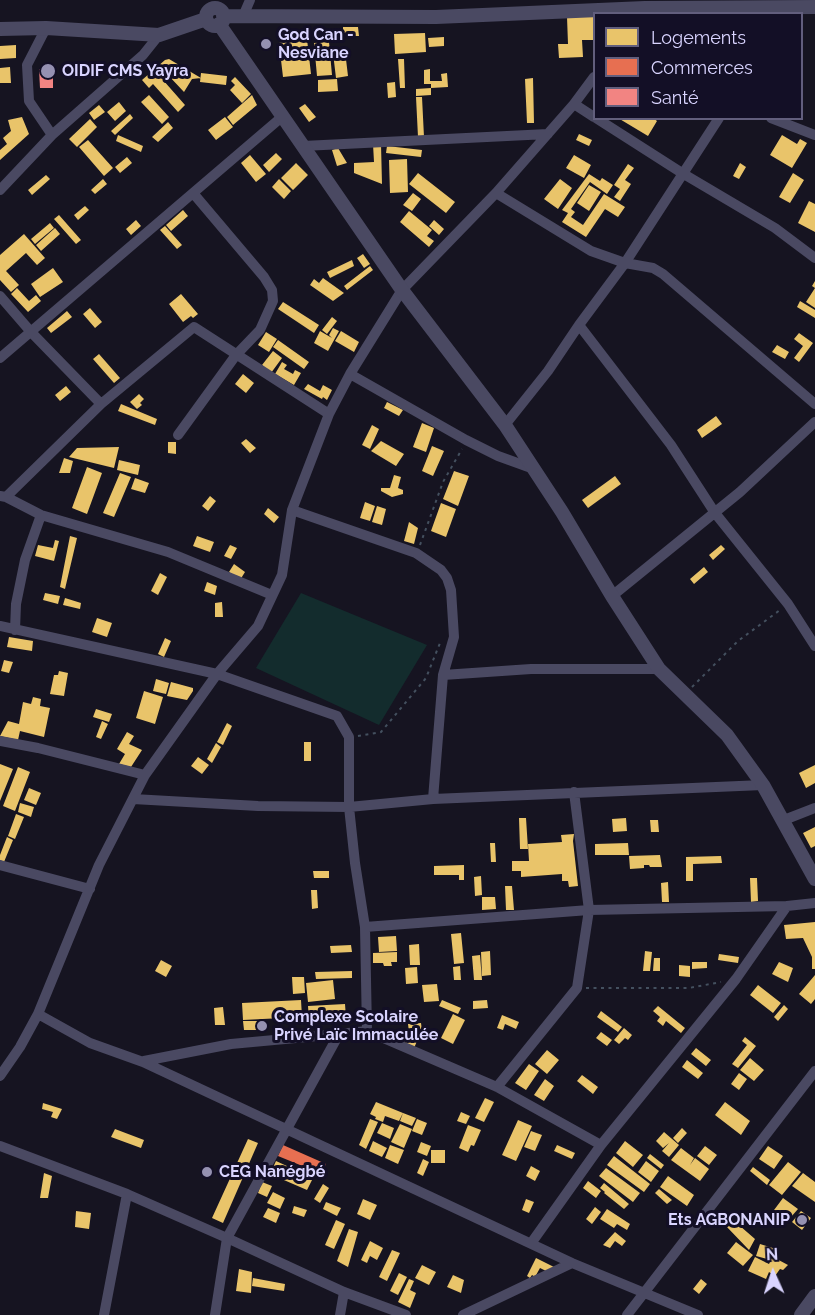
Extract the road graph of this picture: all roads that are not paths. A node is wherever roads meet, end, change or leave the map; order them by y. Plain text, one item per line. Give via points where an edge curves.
1 (250, 0) edge
2 (674, 4) edge
3 (815, 7) edge
4 (772, 10) edge
5 (643, 11) edge
6 (593, 12) edge
7 (608, 12) edge
8 (214, 14) edge
9 (244, 14) junction
10 (46, 28) junction
11 (0, 29) edge
12 (159, 35) junction
13 (593, 78) edge
14 (574, 104) junction
15 (283, 116) junction
16 (593, 117) edge
17 (598, 120) edge
18 (718, 120) edge
19 (776, 120) edge
20 (548, 134) junction
21 (52, 135) junction
22 (815, 135) edge
23 (303, 146) junction
24 (682, 173) junction
25 (0, 190) edge
26 (193, 193) junction
27 (496, 193) junction
28 (815, 258) edge
29 (625, 263) junction
30 (402, 290) junction
31 (0, 296) edge
32 (579, 325) junction
33 (31, 333) junction
34 (236, 355) junction
35 (0, 358) edge
36 (350, 374) junction
37 (101, 404) junction
38 (815, 404) edge
39 (329, 414) junction
40 (815, 422) edge
41 (505, 425) junction
42 (178, 435) dead end
43 (534, 469) junction
44 (3, 497) edge
45 (292, 510) junction
46 (715, 513) junction
47 (41, 515) junction
48 (272, 595) junction
49 (612, 596) junction
50 (0, 626) edge
51 (15, 630) junction
52 (815, 646) edge
53 (659, 669) junction
54 (217, 674) junction
55 (443, 675) junction
56 (0, 741) edge
57 (145, 776) junction
58 (763, 785) junction
59 (574, 792) junction
60 (133, 799) junction
61 (433, 799) junction
62 (349, 807) junction
63 (815, 808) edge
64 (784, 820) junction
65 (0, 865) edge
66 (815, 879) edge
67 (90, 889) junction
68 (815, 903) edge
69 (787, 906) junction
70 (589, 910) junction
71 (365, 927) junction
72 (38, 1014) junction
73 (367, 1032) junction
74 (339, 1035) junction
75 (143, 1062) junction
76 (815, 1071) edge
77 (0, 1076) edge
78 (497, 1087) junction
79 (286, 1129) junction
80 (601, 1145) junction
81 (0, 1146) edge
82 (127, 1194) junction
83 (227, 1238) junction
84 (532, 1242) junction
85 (572, 1263) junction
86 (344, 1292) junction
87 (642, 1293) junction
88 (815, 1296) edge
89 (104, 1315) edge
90 (215, 1315) edge
91 (340, 1315) edge
92 (406, 1315) edge
93 (463, 1315) edge
94 (627, 1315) edge
95 (698, 1315) edge
96 (801, 1315) edge

1 - 9 street
2 - 4 street
2 - 5 street
3 - 4 street
5 - 7 street
6 - 9 street via 436,17
8 - 9 street
8 - 12 street
8 - 15 street
10 - 11 street
10 - 12 street
10 - 21 street via 27,65 29,101
12 - 21 street via 143,55
13 - 14 street
14 - 16 street
14 - 20 street
15 - 23 street
15 - 26 street
17 - 24 street
18 - 24 street
19 - 22 street
20 - 23 street
20 - 27 street
21 - 25 street
23 - 30 street
24 - 28 street via 775,228
24 - 29 street
26 - 33 street
26 - 34 street via 272,290 271,310 260,330
27 - 29 street via 591,251
27 - 30 street
29 - 32 street
29 - 38 street via 663,274
30 - 36 street
30 - 41 street
31 - 33 street
32 - 41 street
32 - 46 street via 665,437
33 - 35 street
33 - 37 street
34 - 37 street via 194,327
34 - 39 street
34 - 42 street
36 - 39 street
36 - 43 street via 466,440
37 - 44 street
39 - 45 street
40 - 46 street
41 - 43 street
43 - 49 street
44 - 47 street
45 - 48 street via 282,575
45 - 55 street via 416,553 441,570 451,590 454,637
46 - 49 street
46 - 52 street via 788,604
47 - 48 street via 168,552
47 - 51 street via 25,560
48 - 54 street via 258,626
49 - 53 street
50 - 51 street
51 - 54 street
53 - 55 street
53 - 58 street via 727,735
54 - 57 street
54 - 62 street via 337,716 349,738
55 - 61 street
56 - 57 street
57 - 60 street
58 - 59 street
58 - 64 street
59 - 61 street
59 - 70 street
60 - 62 street
60 - 67 street
61 - 62 street
62 - 71 street
63 - 64 street
64 - 66 street
65 - 67 street
67 - 72 street
68 - 69 street
69 - 70 street
69 - 80 street via 736,979
70 - 71 street
70 - 78 street via 577,988
71 - 73 street
72 - 75 street via 90,1043
72 - 77 street
73 - 74 street
73 - 78 street
74 - 75 street via 231,1044
74 - 79 street
75 - 79 street
76 - 87 street
78 - 80 street
79 - 83 street
79 - 84 street
80 - 84 street
81 - 82 street
82 - 83 street
82 - 89 street
83 - 86 street
83 - 90 street
84 - 85 street
85 - 87 street
85 - 93 street
86 - 91 street
86 - 92 street
87 - 94 street
87 - 95 street
88 - 96 street

